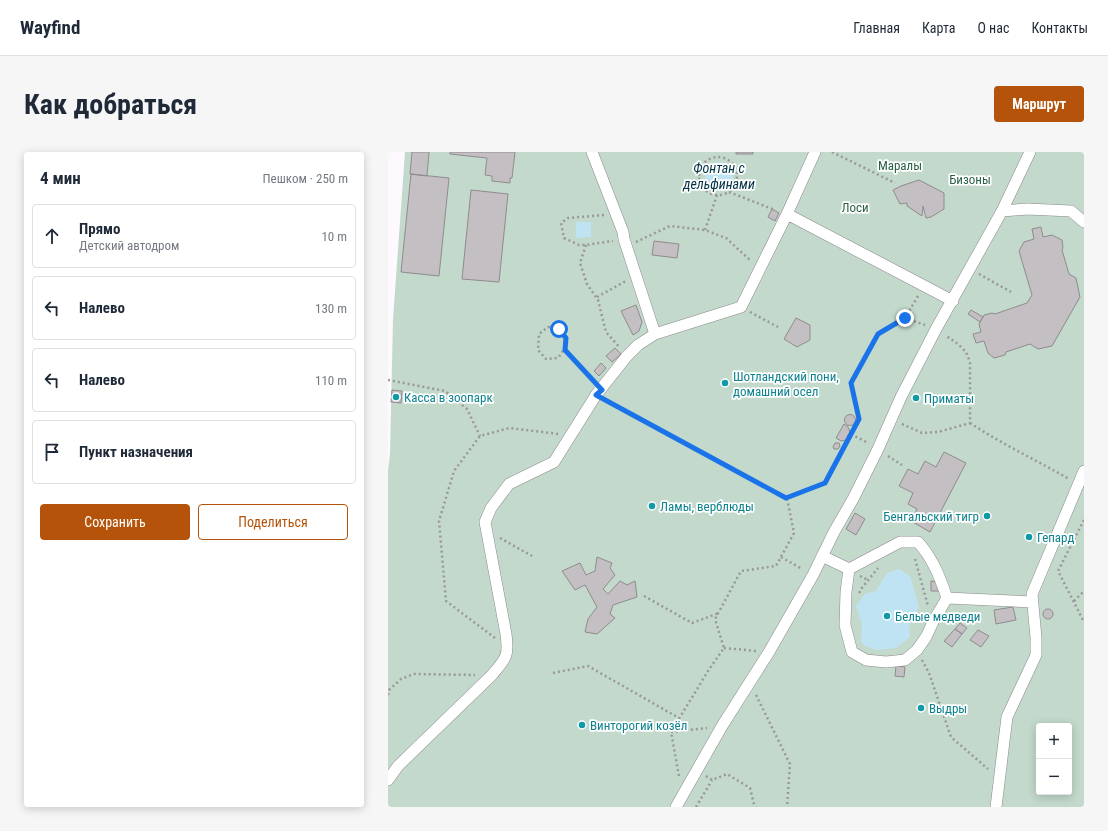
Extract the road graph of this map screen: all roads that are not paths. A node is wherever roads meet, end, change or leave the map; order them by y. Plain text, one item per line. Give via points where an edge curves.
1 (592, 152) edge
2 (815, 152) edge
3 (1030, 152) edge
4 (1002, 211) junction
5 (787, 214) junction
6 (1084, 222) edge
7 (953, 301) junction
8 (654, 334) junction
9 (1084, 471) edge
10 (822, 556) junction
11 (849, 569) junction
12 (947, 598) junction
13 (1032, 602) junction
14 (388, 780) edge
15 (676, 807) edge
16 (996, 807) edge

1 - 8 street via 623,232
2 - 5 street
3 - 4 street
4 - 6 street via 1071,211
4 - 7 street
5 - 7 street
5 - 8 street via 741,307
7 - 10 street via 901,397 878,449
8 - 14 street via 627,356 599,392 554,462 509,484 491,508 486,522 507,647 505,658 492,675 398,766
9 - 13 street via 1032,594
10 - 11 street
10 - 15 street via 769,652 722,726
11 - 12 street via 900,542 918,542 927,552
11 - 12 street via 845,625 852,652 866,660 905,660 917,650 926,637
12 - 13 street
13 - 16 street via 1036,655 1007,717

